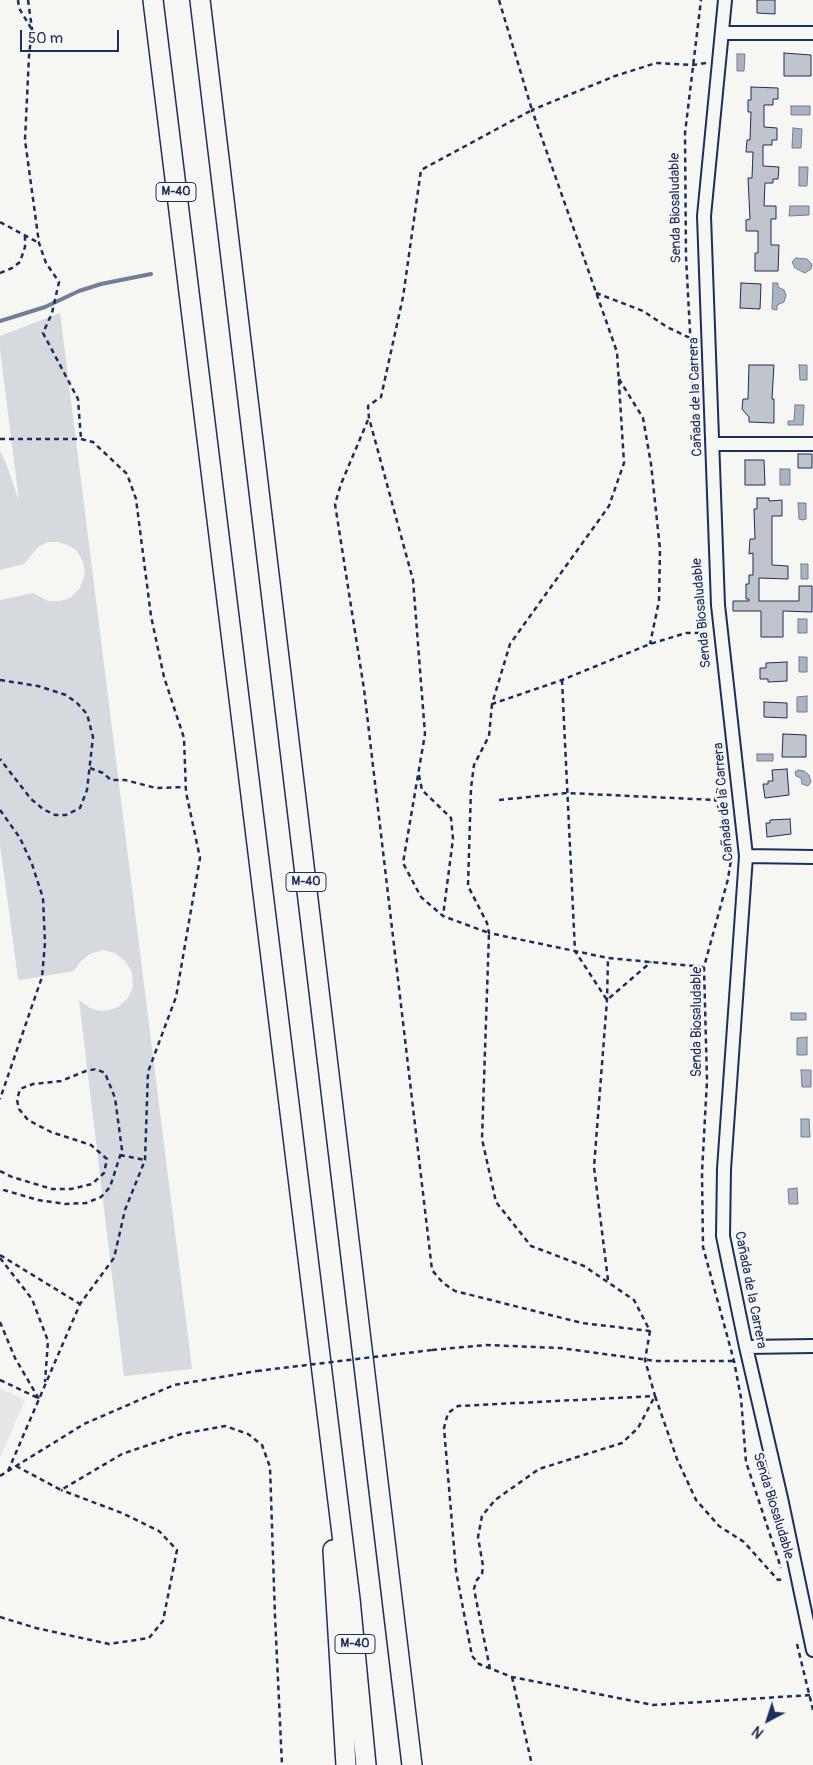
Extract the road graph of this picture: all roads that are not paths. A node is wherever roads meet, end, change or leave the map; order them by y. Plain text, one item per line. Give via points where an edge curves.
1 (153, 0) edge
2 (200, 0) edge
3 (725, 0) edge
4 (723, 32) junction
5 (813, 33) edge
6 (712, 444) junction
7 (813, 444) edge
8 (746, 856) junction
9 (813, 857) edge
10 (813, 1346) edge
11 (746, 1348) junction
12 (340, 1522) junction
13 (813, 1650) edge
14 (346, 1765) edge
15 (366, 1765) edge
16 (412, 1765) edge

1 - 12 highway, M-40
2 - 16 highway, M-40
3 - 4 street, Cañada de la Carrera
4 - 5 street
4 - 6 street, Cañada de la Carrera via 704,216
6 - 7 street
6 - 8 street, Cañada de la Carrera via 718,606
8 - 9 street
8 - 11 street, Cañada de la Carrera via 724,1169 723,1236
10 - 11 street
11 - 13 street, Cañada de la Carrera
12 - 14 highway via 332,1553
12 - 15 highway, M-40

